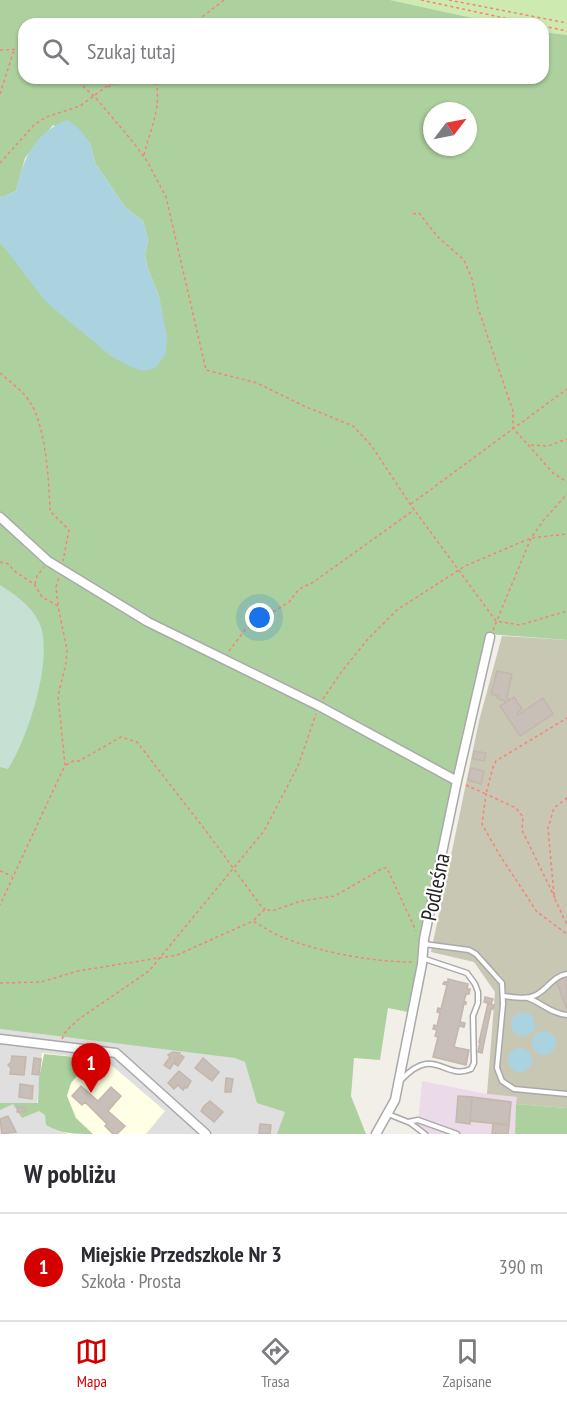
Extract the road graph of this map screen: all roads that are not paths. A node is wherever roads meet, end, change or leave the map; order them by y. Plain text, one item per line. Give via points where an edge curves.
1 (0, 517) edge
2 (490, 637) road end
3 (457, 781) junction
4 (424, 944) junction
5 (422, 961) junction
6 (567, 974) edge
7 (503, 996) junction
8 (527, 998) junction
9 (567, 1015) edge
10 (0, 1039) edge
11 (398, 1083) junction
12 (567, 1094) edge
13 (388, 1114) junction
14 (408, 1122) junction
15 (206, 1134) edge
16 (376, 1134) edge
17 (425, 1134) edge
18 (457, 1134) edge

1 - 3 street via 48,561 148,622 319,706
2 - 3 street, Podleśna
3 - 4 street, Podleśna
4 - 5 street, Podleśna
4 - 7 lane via 476,954 502,983
5 - 11 street, Podleśna
5 - 11 lane via 467,973 475,984 478,1003 473,1016 474,1063 466,1071 422,1064
6 - 8 lane
7 - 8 lane
7 - 12 lane via 496,1068 502,1081 514,1089
8 - 9 lane
10 - 15 street via 116,1053
11 - 13 street, Podleśna
13 - 14 lane
13 - 16 street, Podleśna
14 - 17 lane
14 - 18 lane via 418,1120

